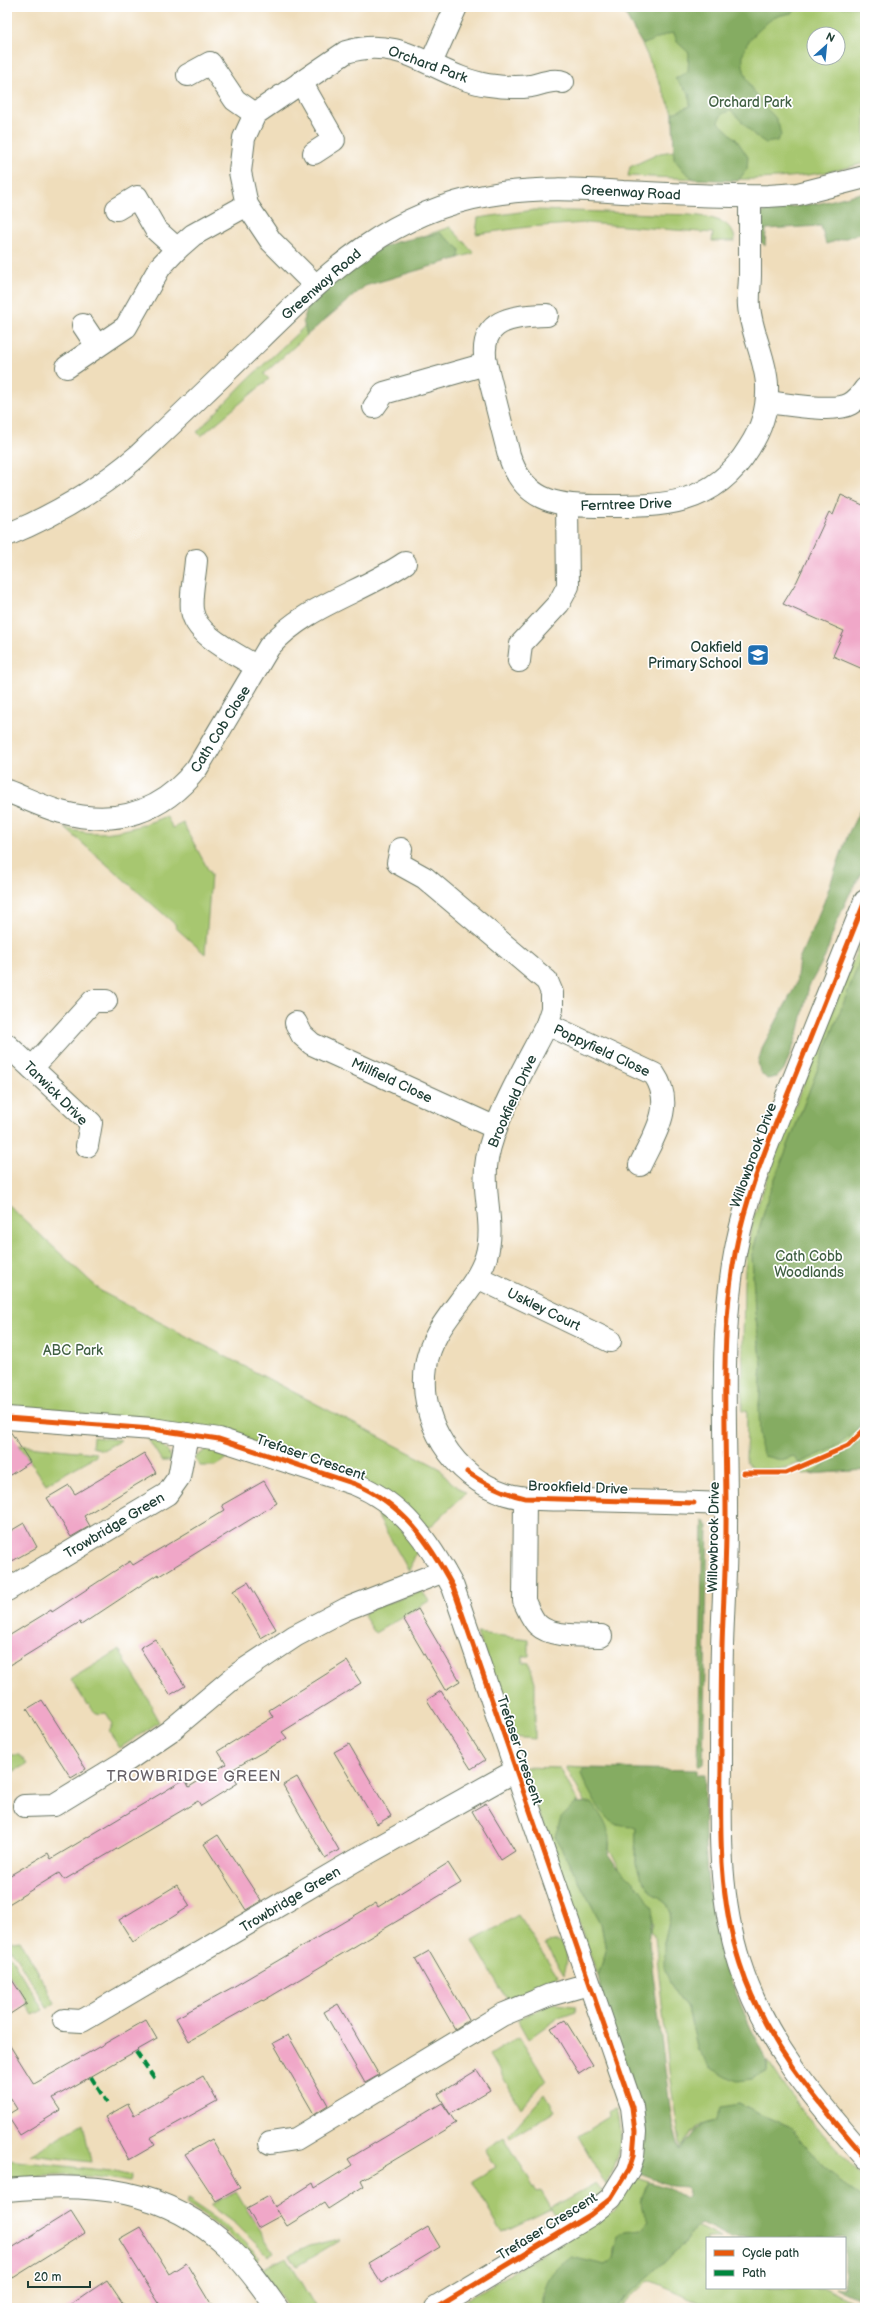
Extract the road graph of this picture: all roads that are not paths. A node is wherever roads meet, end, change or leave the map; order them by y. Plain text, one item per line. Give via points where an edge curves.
1 (456, 7) edge
2 (431, 63) junction
3 (188, 75) dead end
4 (301, 82) junction
5 (563, 82) dead end
6 (255, 114) junction
7 (314, 153) dead end
8 (865, 177) edge
9 (750, 197) junction
10 (247, 205) junction
11 (117, 209) dead end
12 (177, 249) junction
13 (315, 286) junction
14 (547, 315) dead end
15 (83, 325) dead end
16 (97, 346) junction
17 (486, 364) junction
18 (67, 367) dead end
19 (865, 389) edge
20 (768, 402) junction
21 (374, 408) dead end
22 (567, 506) junction
23 (7, 535) edge
24 (196, 560) dead end
25 (405, 563) dead end
26 (519, 661) dead end
27 (257, 667) junction
28 (7, 791) edge
29 (401, 849) dead end
30 (865, 901) edge
31 (106, 1001) dead end
32 (296, 1023) dead end
33 (547, 1024) junction
34 (7, 1045) edge
35 (32, 1068) junction
36 (496, 1128) junction
37 (87, 1146) dead end
38 (640, 1165) dead end
39 (477, 1277) junction
40 (610, 1341) dead end
41 (7, 1418) edge
42 (187, 1434) junction
43 (525, 1498) junction
44 (725, 1504) junction
45 (444, 1571) junction
46 (7, 1590) edge
47 (601, 1636) dead end
48 (515, 1771) junction
49 (24, 1806) dead end
50 (589, 1984) junction
51 (64, 2020) dead end
52 (270, 2143) dead end
53 (860, 2143) edge
54 (7, 2190) edge
55 (277, 2308) edge
56 (436, 2308) edge

1 - 2 street
2 - 4 street, Orchard Park via 393,49 361,47 346,52
2 - 5 street, Orchard Park via 487,85 511,87 558,80
3 - 6 street via 210,63 235,100
4 - 6 street, Orchard Park
4 - 7 street via 334,140
6 - 10 street via 244,138 240,172
8 - 9 street, Greenway Road via 798,194
9 - 13 street, Greenway Road via 584,190 489,194 455,202 394,227 353,254
9 - 20 street, Ferntree Drive via 749,305 768,383
10 - 12 street via 193,235
10 - 13 street via 271,241
11 - 12 street via 137,197 156,230
12 - 16 street via 160,267 126,327
13 - 23 street, Greenway Road via 114,476 71,504
14 - 17 street, Ferntree Drive via 521,316 505,320 492,328 485,341
15 - 16 street
16 - 18 street
17 - 21 street via 384,393
17 - 22 street, Ferntree Drive via 513,467 534,493
19 - 20 street via 849,405 836,408
20 - 22 street, Ferntree Drive via 765,418 744,457 728,476 698,496 677,502 645,506
22 - 26 street via 568,586 559,604 521,644
24 - 27 street via 192,610 196,621 203,633
25 - 27 street, Cath Cob Close via 382,578 298,620 282,632
27 - 28 street, Cath Cob Close via 184,786 146,810 101,819 80,817 59,812
29 - 33 street, Brookfield Drive via 398,863 425,878 547,981 552,994 552,1009
30 - 44 street, Willowbrook Drive via 763,1156 740,1231 732,1279 727,1353
31 - 35 street via 93,1001
32 - 36 street, Millfield Close via 302,1035 312,1044
33 - 36 street, Brookfield Drive
33 - 38 street, Poppyfield Close via 654,1074 662,1084 663,1114
34 - 35 street, Tarwick Drive
35 - 37 street, Tarwick Drive via 91,1123
36 - 39 street, Brookfield Drive via 487,1160 485,1183 490,1239 486,1257
39 - 40 street, Uskley Court
39 - 43 street, Brookfield Drive via 445,1321 430,1350 426,1372 427,1407 437,1434 450,1455 467,1472 505,1494
41 - 42 street, Trefaser Crescent
42 - 45 street, Trefaser Crescent via 226,1441 374,1492 413,1524
42 - 46 street, Trowbridge Green via 179,1477 167,1494
43 - 44 street, Brookfield Drive
43 - 47 street via 524,1601 529,1612 538,1625 550,1632
44 - 53 street, Willowbrook Drive via 720,1859 726,1905 740,1966 762,2017 792,2069 815,2100
45 - 48 street, Trefaser Crescent via 459,1603
45 - 49 street via 346,1609 295,1636 238,1674 170,1731 123,1763 54,1805
48 - 50 street, Trefaser Crescent
48 - 51 street, Trowbridge Green via 354,1861 82,2021
50 - 52 street via 550,1995 502,2015 296,2139
50 - 56 street, Trefaser Crescent via 632,2107 635,2132 629,2170 611,2198 590,2215
54 - 55 street via 62,2186 102,2188 142,2196 161,2203 202,2226 230,2249 251,2272

